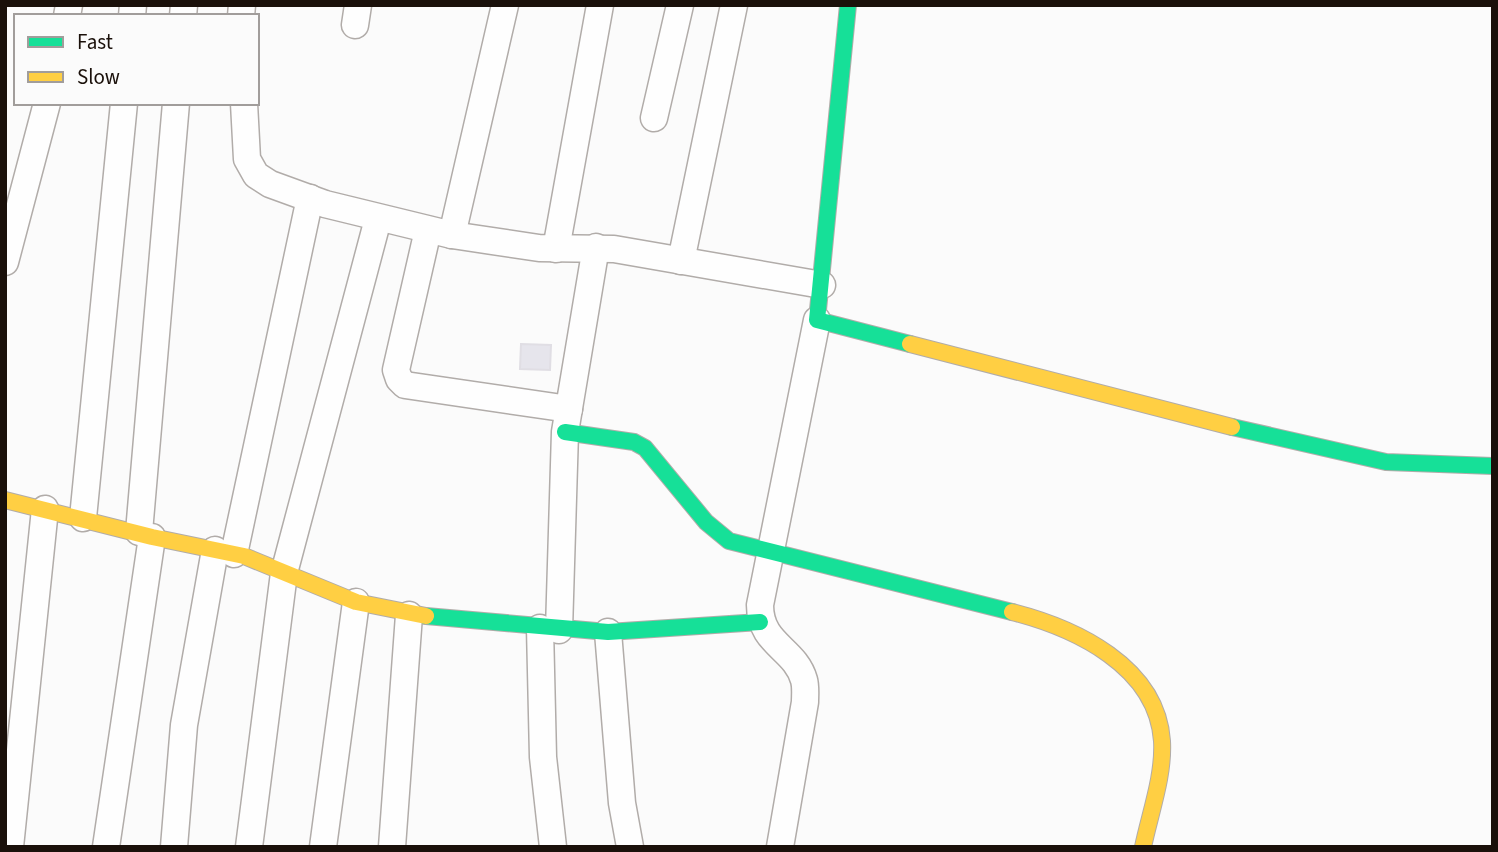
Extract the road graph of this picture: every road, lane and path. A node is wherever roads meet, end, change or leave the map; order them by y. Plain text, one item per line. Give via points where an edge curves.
1 (505, 5) edge
2 (600, 5) edge
3 (680, 5) edge
4 (734, 5) edge
5 (848, 5) edge
6 (46, 105) edge
7 (124, 105) edge
8 (176, 105) edge
9 (244, 105) edge
10 (654, 118) dead end
11 (310, 198) junction
12 (378, 219) junction
13 (440, 232) junction
14 (596, 247) junction
15 (556, 249) junction
16 (681, 261) junction
17 (5, 262) edge
18 (821, 285) junction
19 (817, 320) junction
20 (567, 421) junction
21 (1493, 466) edge
22 (5, 500) edge
23 (45, 509) junction
24 (83, 518) junction
25 (145, 535) junction
26 (224, 552) junction
27 (772, 552) junction
28 (284, 573) junction
29 (356, 602) junction
30 (409, 615) junction
31 (760, 622) junction
32 (550, 629) junction
33 (608, 632) junction
34 (10, 847) edge
35 (106, 847) edge
36 (174, 847) edge
37 (249, 847) edge
38 (323, 847) edge
39 (392, 847) edge
40 (552, 847) edge
41 (630, 847) edge
42 (780, 847) edge
43 (1143, 847) edge

1 - 13 street
2 - 15 street
3 - 10 street
4 - 16 street
5 - 18 street
6 - 17 street
7 - 24 street
8 - 25 street
9 - 11 street via 247,159 256,175
11 - 12 street
11 - 26 street
12 - 13 street
12 - 28 street
13 - 15 street
13 - 20 street via 396,370 399,379 405,385
14 - 15 street
14 - 16 street
14 - 20 street
16 - 18 street
18 - 19 street
19 - 21 street via 1216,424 1385,462
19 - 27 street
20 - 27 street via 645,447 716,533
20 - 32 street
22 - 23 street
23 - 24 street
23 - 34 street
24 - 25 street
25 - 26 street
25 - 35 street
26 - 28 street
26 - 36 street via 184,725
27 - 31 street
27 - 43 street via 1046,621 1081,636 1121,663 1160,722 1162,744
28 - 29 street
28 - 37 street
29 - 30 street
29 - 38 street
30 - 32 street
30 - 39 street
31 - 33 street
31 - 42 street via 805,681 806,702
32 - 33 street
32 - 40 street via 543,757
33 - 41 street

